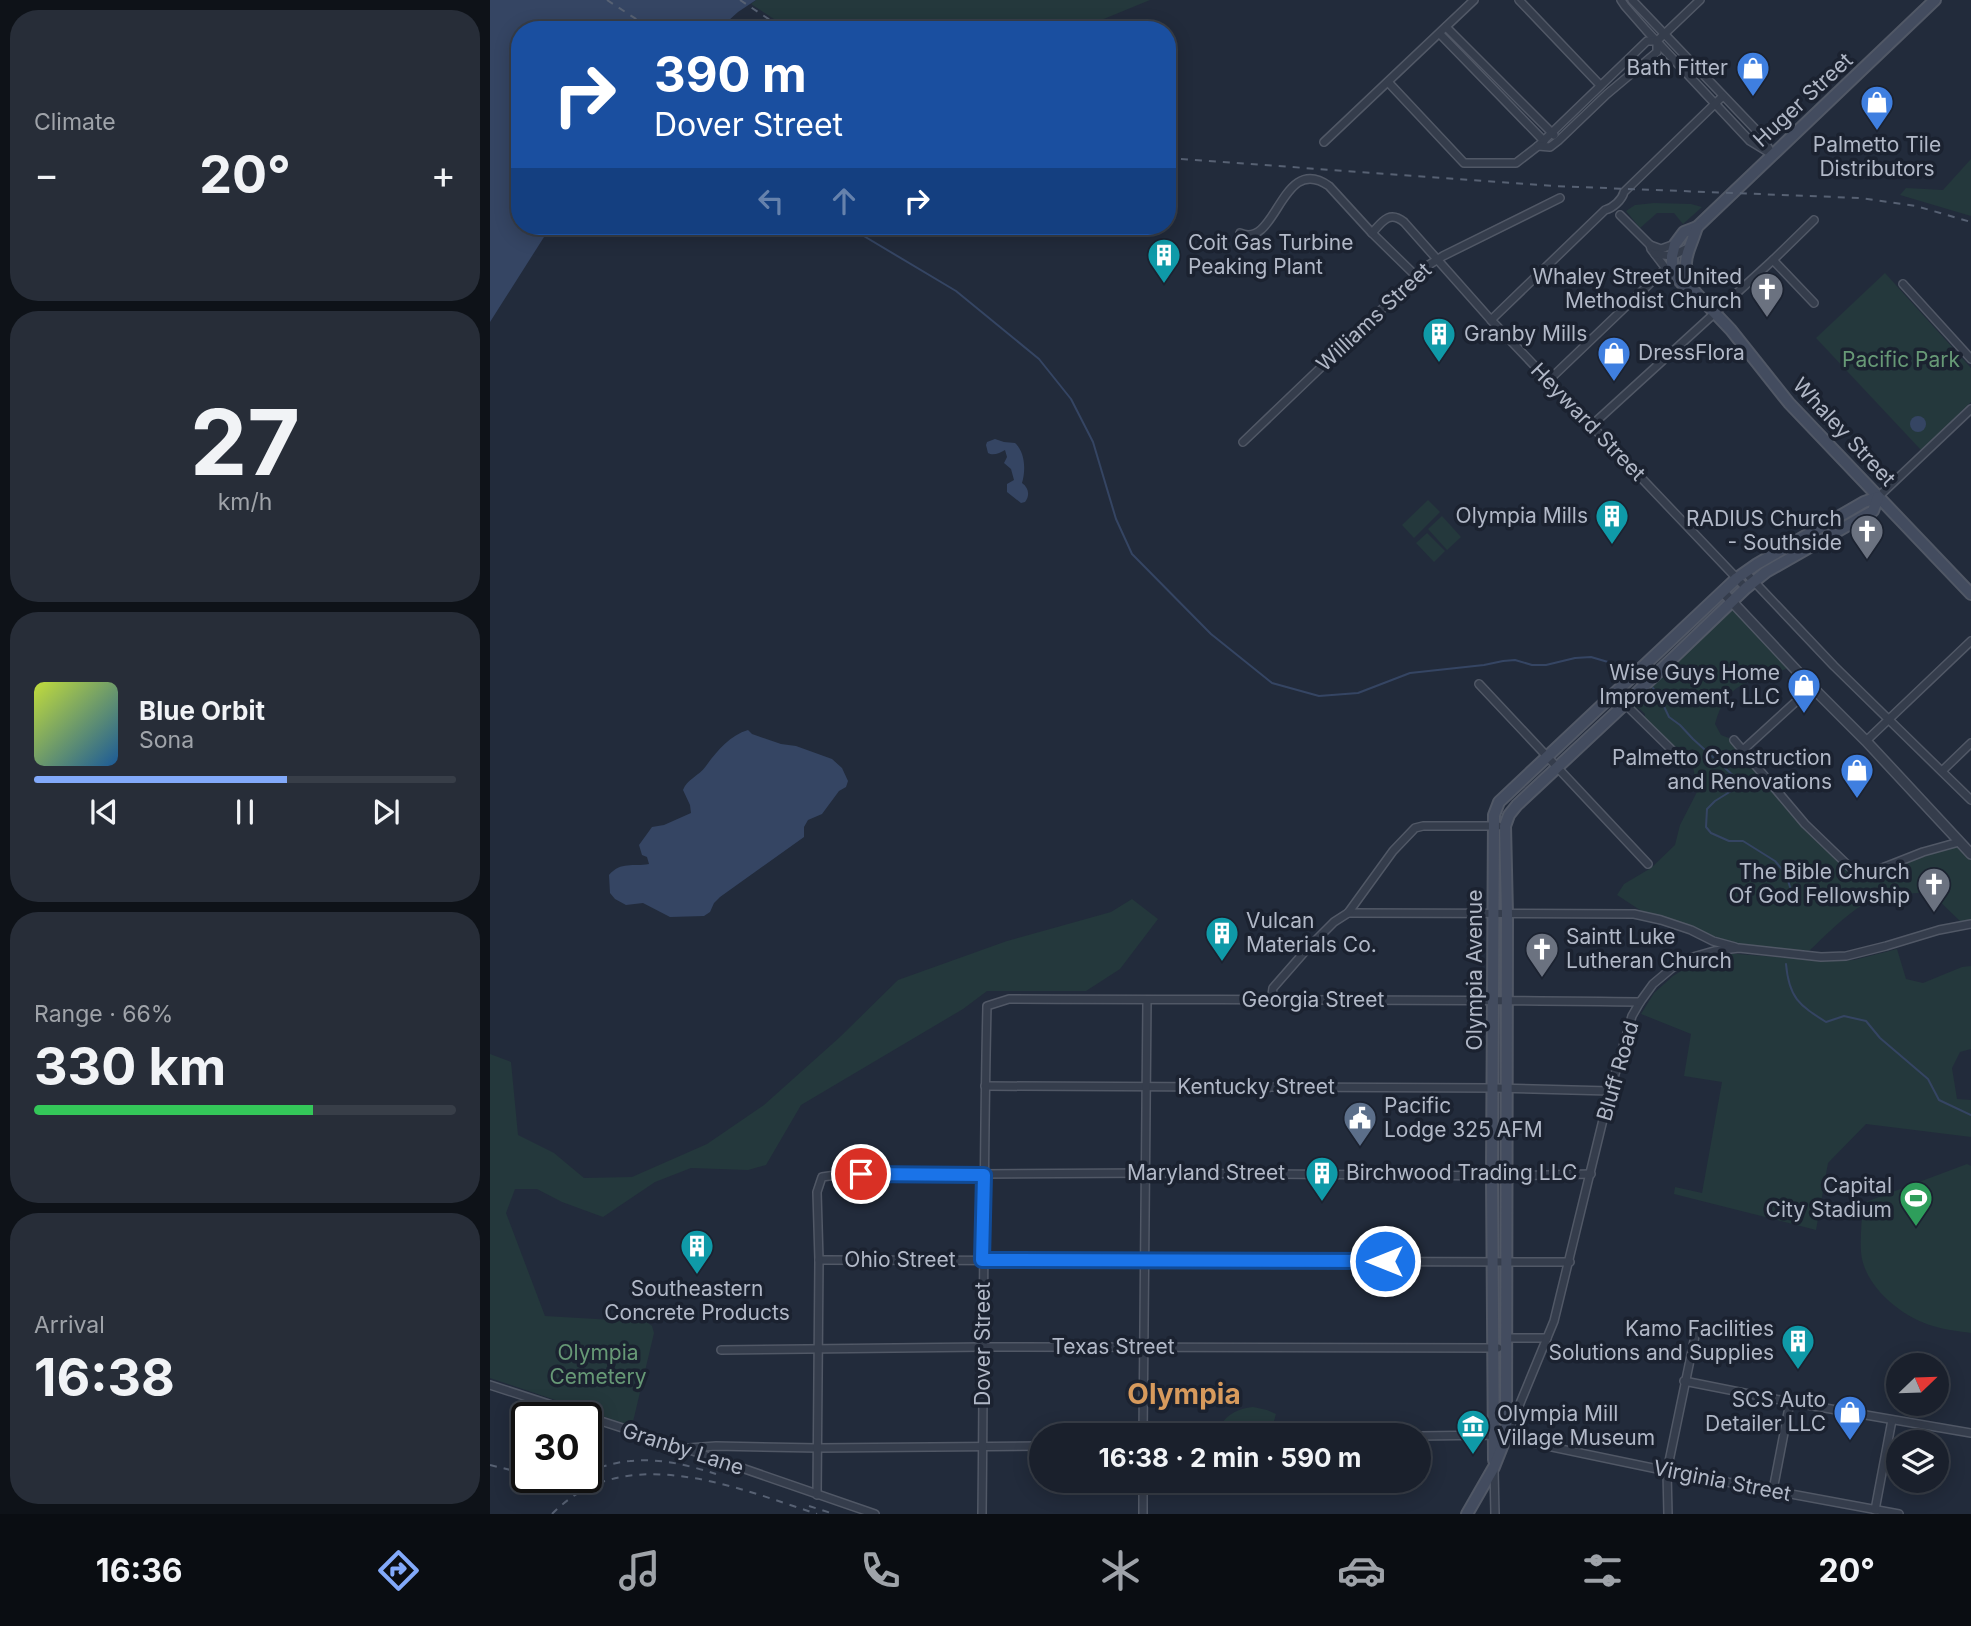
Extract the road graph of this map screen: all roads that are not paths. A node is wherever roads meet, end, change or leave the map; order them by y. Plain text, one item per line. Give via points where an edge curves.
1 (1474, 0) edge
2 (1520, 0) edge
3 (1621, 0) edge
4 (1633, 0) edge
5 (1700, 0) edge
6 (1935, 0) edge
7 (1443, 31) junction
8 (1665, 33) junction
9 (1657, 41) junction
10 (1388, 82) junction
11 (1600, 85) junction
12 (1723, 96) junction
13 (1715, 103) junction
14 (1551, 132) junction
15 (1559, 141) junction
16 (1324, 142) dead end
17 (1540, 143) junction
18 (1773, 155) junction
19 (1560, 198) dead end
20 (1620, 215) dead end
21 (1814, 220) dead end
22 (1697, 227) junction
23 (1240, 233) dead end
24 (1371, 233) junction
25 (1675, 244) junction
26 (1650, 245) junction
27 (1688, 248) junction
28 (1654, 254) junction
29 (1672, 256) junction
30 (1437, 259) junction
31 (1773, 260) junction
32 (1665, 269) junction
33 (1416, 276) junction
34 (1679, 280) junction
35 (1903, 284) dead end
36 (1695, 292) junction
37 (1814, 303) dead end
38 (1716, 313) junction
39 (1491, 320) junction
40 (1971, 359) edge
41 (1549, 380) junction
42 (1971, 410) edge
43 (1592, 425) junction
44 (1243, 442) dead end
45 (1878, 497) junction
46 (1741, 575) junction
47 (1749, 584) junction
48 (1723, 592) junction
49 (1971, 594) edge
50 (1731, 601) junction
51 (1971, 641) edge
52 (1479, 684) dead end
53 (1812, 687) junction
54 (1625, 704) junction
55 (1888, 719) junction
56 (1734, 740) dead end
57 (1866, 741) junction
58 (1971, 743) edge
59 (1743, 750) junction
60 (1677, 755) dead end
61 (1547, 758) junction
62 (1557, 768) junction
63 (1942, 771) junction
64 (1971, 800) edge
65 (1500, 826) junction
66 (1967, 847) edge
67 (1648, 864) dead end
68 (1494, 912) junction
69 (1348, 913) junction
70 (1507, 914) junction
71 (1971, 923) edge
72 (1739, 948) junction
73 (1493, 999) junction
74 (1147, 1000) junction
75 (1506, 1000) junction
76 (1270, 1001) junction
77 (1640, 1002) junction
78 (987, 1006) joint
79 (985, 1086) junction
80 (1145, 1086) junction
81 (1494, 1088) junction
82 (1506, 1089) junction
83 (1610, 1091) junction
84 (1146, 1173) junction
85 (1591, 1174) junction
86 (984, 1175) junction
87 (1492, 1175) junction
88 (1506, 1176) junction
89 (819, 1260) junction
90 (982, 1260) junction
91 (1145, 1260) junction
92 (1492, 1261) junction
93 (1506, 1262) junction
94 (1570, 1262) junction
95 (1695, 1336) dead end
96 (1547, 1338) junction
97 (1502, 1345) junction
98 (984, 1347) junction
99 (1144, 1347) junction
100 (817, 1349) junction
101 (721, 1350) dead end
102 (1684, 1381) junction
103 (490, 1385) edge
104 (1506, 1400) junction
105 (1790, 1402) junction
106 (1520, 1403) junction
107 (1892, 1420) junction
108 (1143, 1423) edge
109 (1971, 1433) edge
110 (1431, 1436) edge
111 (1500, 1436) junction
112 (1029, 1446) edge
113 (983, 1447) junction
114 (684, 1448) junction
115 (818, 1448) junction
116 (1494, 1467) junction
117 (1667, 1471) junction
118 (1773, 1490) junction
119 (1143, 1493) edge
120 (817, 1495) junction
121 (1875, 1510) junction
122 (875, 1514) edge
123 (982, 1514) edge
124 (1143, 1514) edge
125 (1467, 1514) edge
126 (1495, 1514) edge
127 (1668, 1514) edge
128 (1899, 1514) edge

1 - 7 street
2 - 11 street
3 - 9 street
4 - 8 street
5 - 8 street
6 - 18 main road, Huger Street
7 - 10 street
7 - 14 street
7 - 17 street
8 - 9 street
8 - 12 street
9 - 11 street via 1647,41
9 - 13 street
9 - 15 street via 1657,52
10 - 16 street
10 - 17 street via 1464,163 1516,163
11 - 14 street
12 - 13 street
12 - 18 street via 1759,133
13 - 18 street via 1751,141
13 - 39 street
14 - 15 street
14 - 17 street
15 - 17 street via 1550,147
18 - 22 main road, Huger Street
19 - 30 street, Williams Street
20 - 26 street, Whaley Street
21 - 31 street
22 - 25 main road via 1684,232
22 - 27 main road, Whaley Street
23 - 24 street via 1247,236 1262,230 1304,179 1329,186
24 - 30 street, Heyward Street via 1384,220 1397,217
24 - 33 street
25 - 26 street via 1661,249
25 - 29 main road
26 - 28 street, Whaley Street
27 - 29 street
27 - 36 main road, Whaley Street via 1685,265
28 - 29 street
28 - 32 street, Whaley Street
29 - 34 main road
30 - 33 street, Williams Street
30 - 39 street, Heyward Street
31 - 37 street
31 - 38 street
32 - 34 street, Whaley Street
32 - 41 street
33 - 44 street, Williams Street
34 - 36 main road, Whaley Street
35 - 40 street
36 - 38 main road, Whaley Street
38 - 43 street
38 - 45 main road, Whaley Street via 1789,403
39 - 41 street, Heyward Street
41 - 43 street, Heyward Street
42 - 45 street
43 - 46 street, Heyward Street
45 - 46 main road, Olympia Avenue
45 - 47 main road via 1873,511
45 - 49 main road, Whaley Street
46 - 47 street, Heyward Street
46 - 48 main road, Olympia Avenue
47 - 50 main road
47 - 55 street, Heyward Street
48 - 50 street
48 - 61 main road, Olympia Avenue
50 - 53 street
50 - 54 main road
51 - 55 street
52 - 61 street
53 - 57 street
53 - 59 street
54 - 60 street
54 - 62 main road
55 - 57 street
55 - 63 street, Heyward Street
56 - 59 street
57 - 66 street
58 - 63 street
59 - 66 street via 1805,824 1857,874 1923,852
61 - 62 street
61 - 65 main road, Olympia Avenue via 1499,802 1494,815
62 - 65 main road
62 - 67 street
63 - 64 street, Heyward Street
65 - 68 main road, Olympia Avenue
65 - 69 street via 1415,828 1393,850
65 - 70 main road, Olympia Avenue
68 - 69 street
68 - 70 street
68 - 73 main road, Olympia Avenue
69 - 76 street via 1308,948 1273,988
70 - 72 street via 1634,914
70 - 75 main road, Olympia Avenue
71 - 72 street, Bluff Road via 1846,956
72 - 77 street, Bluff Road via 1693,957 1672,968
73 - 75 street, Georgia Street
73 - 76 street, Georgia Street
73 - 81 main road, Olympia Avenue
74 - 76 street, Georgia Street
74 - 78 street, Georgia Street via 1009,999
74 - 80 street
75 - 77 street, Georgia Street
75 - 82 main road, Olympia Avenue
77 - 83 street, Bluff Road
78 - 79 street, Dover Street
79 - 80 street, Kentucky Street
79 - 86 street, Dover Street
80 - 81 street, Kentucky Street
80 - 84 street
81 - 82 street, Kentucky Street
81 - 87 main road, Olympia Avenue
82 - 83 street, Kentucky Street
82 - 88 main road, Olympia Avenue
83 - 85 street, Bluff Road
84 - 86 street, Maryland Street
84 - 87 street, Maryland Street
84 - 91 street
85 - 88 street, Maryland Street
85 - 94 street, Bluff Road
86 - 89 street, Maryland Street via 822,1177 817,1192
86 - 90 street, Dover Street
87 - 88 street, Maryland Street
87 - 92 main road, Olympia Avenue
88 - 93 main road, Olympia Avenue
89 - 90 street, Ohio Street
89 - 100 street
90 - 91 street, Ohio Street
90 - 98 street, Dover Street
91 - 92 street, Ohio Street
91 - 99 street
92 - 93 street, Ohio Street
92 - 97 main road, Olympia Avenue
93 - 94 street, Ohio Street
93 - 97 main road, Olympia Avenue
94 - 96 street, Bluff Road
95 - 102 street
96 - 97 street, Texas Street
96 - 106 street, Bluff Road
97 - 99 street, Texas Street
97 - 104 main road, Olympia Avenue
97 - 111 main road, Olympia Avenue
98 - 99 street, Texas Street
98 - 100 street, Texas Street
98 - 113 street, Dover Street
99 - 108 street
100 - 101 street, Texas Street
100 - 115 street
102 - 105 street
102 - 117 street
103 - 114 street, Granby Lane
104 - 106 street
104 - 111 main road, Olympia Avenue
105 - 107 street
105 - 118 street
106 - 111 street, Bluff Road
107 - 109 street
107 - 121 street
110 - 111 street, Virginia Street
111 - 116 main road, Olympia Avenue
111 - 117 street, Virginia Street
112 - 113 street
113 - 115 street
113 - 123 street, Dover Street
114 - 115 street
114 - 120 street, Granby Lane
115 - 120 street
116 - 125 main road
116 - 126 street, Olympia Avenue
117 - 118 street, Virginia Street
117 - 127 street
118 - 121 street, Virginia Street
119 - 124 street
120 - 122 street, Granby Lane
121 - 128 street, Virginia Street

